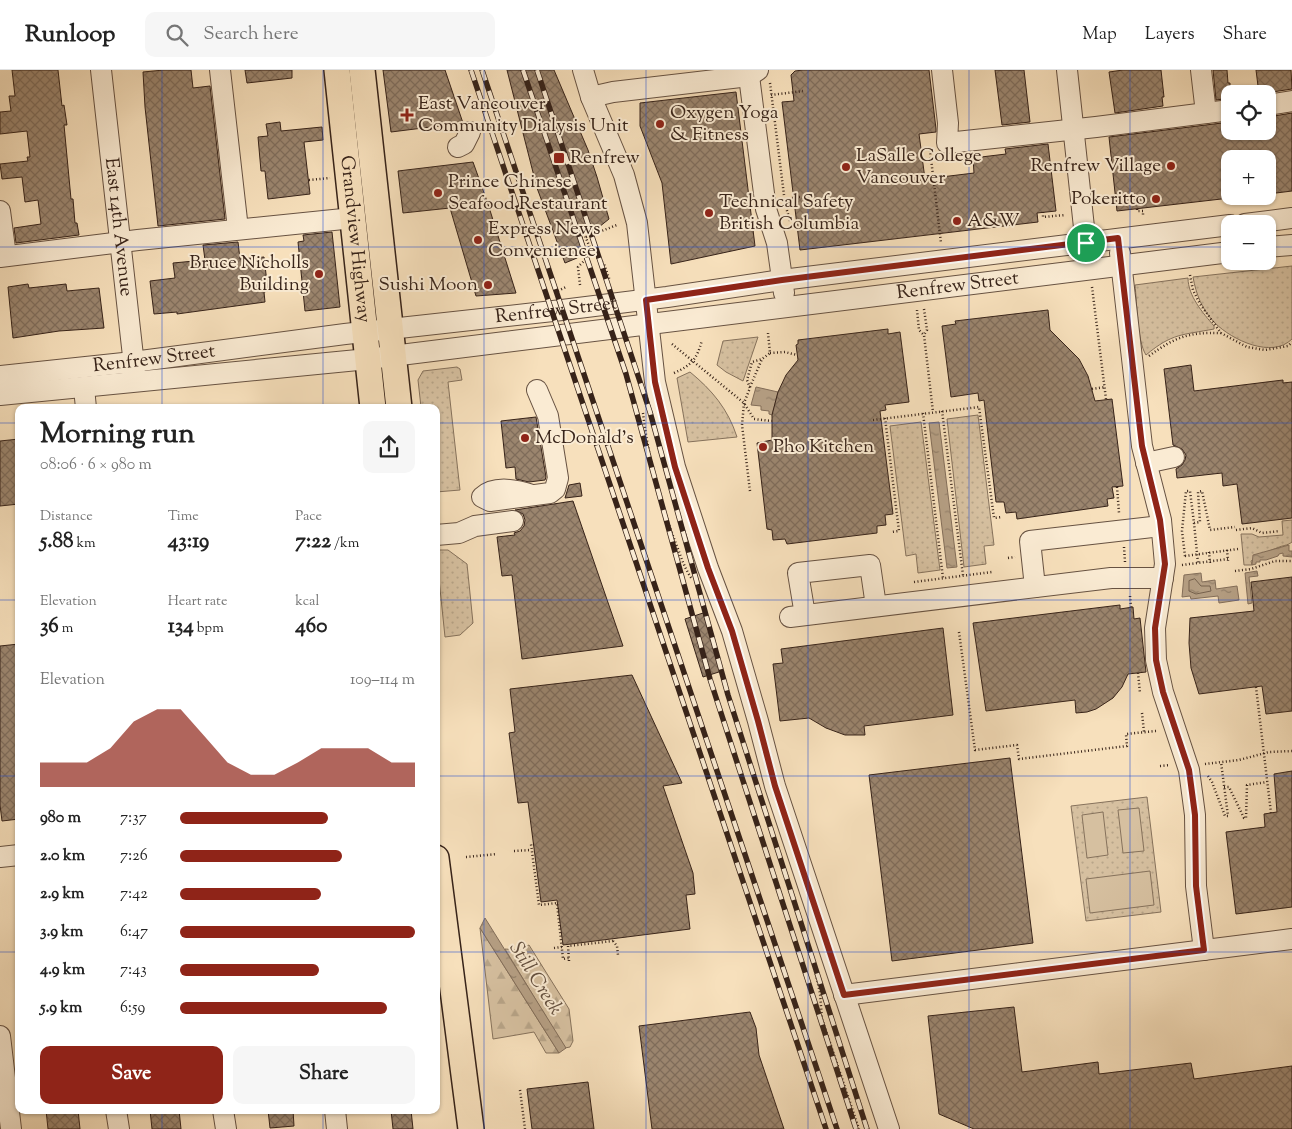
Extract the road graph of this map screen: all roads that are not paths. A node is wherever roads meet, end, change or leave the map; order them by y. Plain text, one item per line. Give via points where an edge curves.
1 (101, 70) edge
2 (220, 70) edge
3 (336, 70) edge
4 (362, 70) edge
5 (582, 70) edge
6 (942, 70) edge
7 (1067, 70) edge
8 (1201, 70) edge
9 (759, 75) edge
10 (590, 97) junction
11 (1292, 101) edge
12 (1276, 104) edge
13 (1221, 111) edge
14 (1206, 113) junction
15 (1074, 129) junction
16 (0, 211) edge
17 (353, 218) junction
18 (1292, 218) edge
19 (1276, 220) edge
20 (1221, 227) edge
21 (238, 229) junction
22 (1118, 238) junction
23 (120, 242) junction
24 (1086, 243) junction
25 (1292, 245) edge
26 (1276, 247) edge
27 (1221, 253) edge
28 (3, 257) edge
29 (1121, 265) junction
30 (1090, 278) junction
31 (782, 280) junction
32 (646, 300) junction
33 (785, 307) junction
34 (648, 324) junction
35 (390, 329) junction
36 (365, 332) junction
37 (393, 356) junction
38 (368, 359) junction
39 (133, 362) junction
40 (0, 376) edge
41 (136, 383) junction
42 (537, 390) dead end
43 (0, 395) edge
44 (85, 398) edge
45 (374, 404) edge
46 (399, 404) edge
47 (1174, 457) dead end
48 (1146, 464) junction
49 (482, 497) dead end
50 (513, 521) dead end
51 (1161, 526) junction
52 (440, 535) edge
53 (1163, 578) junction
54 (1035, 587) junction
55 (876, 606) junction
56 (15, 855) edge
57 (0, 857) edge
58 (440, 889) edge
59 (1292, 939) edge
60 (1204, 950) junction
61 (844, 995) junction
62 (0, 1036) edge
63 (117, 1114) edge
64 (224, 1114) edge
65 (335, 1114) edge
66 (11, 1129) edge
67 (119, 1129) edge
68 (226, 1129) edge
69 (337, 1129) edge
70 (471, 1129) edge
71 (888, 1129) edge

1 - 23 street, East 14th Avenue
2 - 21 street
3 - 17 main road, Grandview Highway
4 - 35 main road, Grandview Highway
5 - 10 street
6 - 15 street via 948,143
7 - 15 street
8 - 14 street
9 - 10 street
9 - 31 street via 766,209 777,243
10 - 32 street via 624,175 637,223
11 - 12 street
13 - 14 street
14 - 15 street
15 - 24 street
16 - 28 street
17 - 21 street
17 - 36 main road, Grandview Highway
18 - 19 street
20 - 22 street, Renfrew Street
21 - 23 street
22 - 24 street, Renfrew Street
22 - 29 street
23 - 28 street
23 - 39 street, East 14th Avenue
24 - 30 street
24 - 31 street, Renfrew Street
25 - 26 street
27 - 29 street, Renfrew Street
29 - 30 street, Renfrew Street
29 - 48 street
30 - 33 street, Renfrew Street
31 - 32 street, Renfrew Street
31 - 33 street
32 - 34 street
32 - 35 street, Renfrew Street
33 - 34 street, Renfrew Street
34 - 37 street, Renfrew Street
34 - 61 street via 655,382 675,467 732,631 775,786
35 - 36 street, Renfrew Street
35 - 37 main road, Grandview Highway
36 - 38 main road, Grandview Highway
36 - 39 street, Renfrew Street
37 - 38 street, Renfrew Street
37 - 46 main road, Grandview Highway
38 - 41 street, Renfrew Street
38 - 45 main road, Grandview Highway
39 - 40 street, Renfrew Street
39 - 41 street, East 14th Avenue
41 - 44 street, Renfrew Street
42 - 49 street via 548,416 558,478 555,489 550,493 490,501
43 - 44 street, Renfrew Street
47 - 48 street
48 - 51 street
50 - 52 street
51 - 53 street via 1165,564
51 - 54 street via 1030,541
53 - 54 street via 1111,578
53 - 60 street via 1155,628 1156,660 1189,770 1195,815 1195,878
54 - 55 street
55 - 55 street via 797,616 798,573 870,565
56 - 57 street
58 - 70 main road
59 - 60 street
60 - 61 street
61 - 71 street
62 - 66 street
63 - 67 street
64 - 68 street
65 - 69 street

